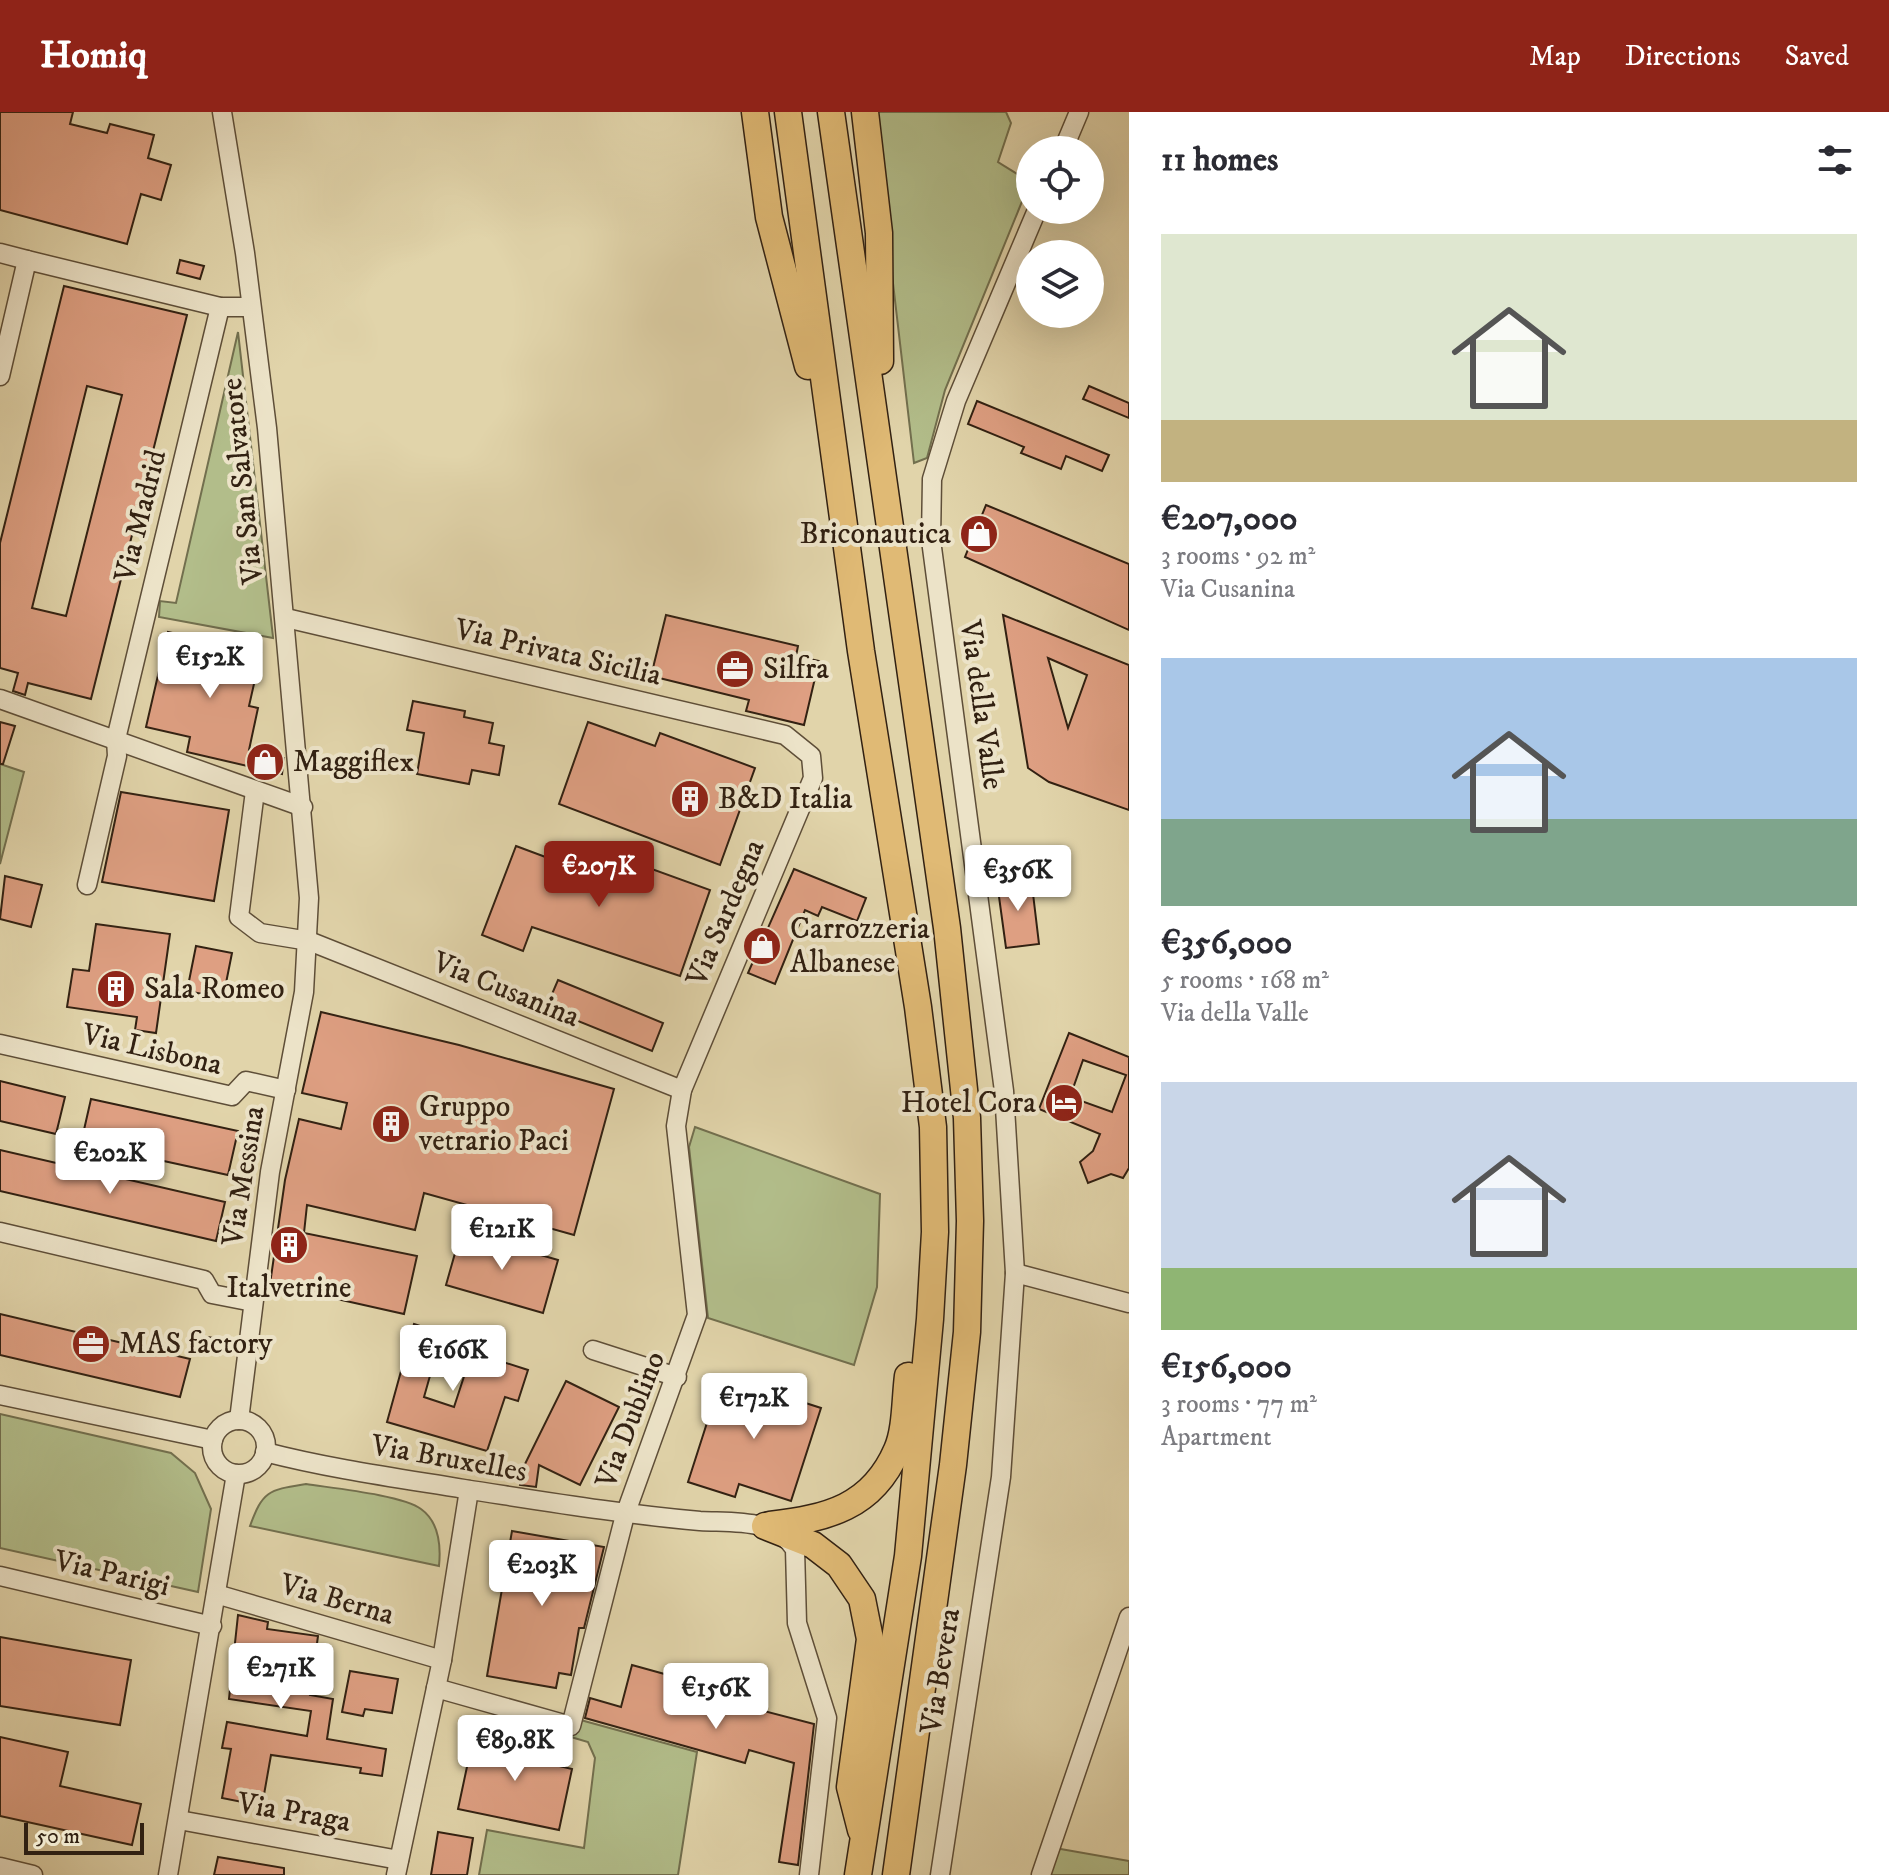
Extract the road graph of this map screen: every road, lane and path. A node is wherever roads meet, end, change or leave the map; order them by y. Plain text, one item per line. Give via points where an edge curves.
1 (222, 112) edge
2 (755, 112) edge
3 (788, 112) edge
4 (831, 112) edge
5 (865, 112) edge
6 (1079, 112) edge
7 (1069, 136) edge
8 (1031, 224) edge
9 (0, 253) edge
10 (27, 260) junction
11 (220, 307) junction
12 (250, 307) junction
13 (0, 376) edge
14 (881, 469) junction
15 (839, 488) junction
16 (286, 618) junction
17 (0, 699) edge
18 (116, 739) junction
19 (811, 756) joint
20 (255, 791) junction
21 (303, 807) junction
22 (87, 885) dead end
23 (309, 941) junction
24 (0, 1044) edge
25 (286, 1090) junction
26 (682, 1090) junction
27 (0, 1232) edge
28 (1015, 1273) junction
29 (253, 1302) junction
30 (1129, 1303) edge
31 (930, 1319) junction
32 (689, 1344) joint
33 (593, 1350) dead end
34 (677, 1377) junction
35 (0, 1395) edge
36 (239, 1420) junction
37 (213, 1440) junction
38 (265, 1452) junction
39 (236, 1474) junction
40 (1001, 1477) joint
41 (469, 1490) junction
42 (625, 1515) junction
43 (765, 1526) junction
44 (0, 1576) edge
45 (216, 1594) junction
46 (1129, 1617) edge
47 (212, 1626) junction
48 (442, 1660) junction
49 (436, 1688) junction
50 (179, 1820) junction
51 (864, 1840) junction
52 (0, 1867) edge
53 (397, 1868) edge
54 (897, 1870) edge
55 (33, 1875) edge
56 (168, 1875) edge
57 (809, 1875) edge
58 (858, 1875) edge
59 (940, 1875) edge
60 (1041, 1875) edge

1 - 12 street, Via San Salvatore
2 - 15 highway via 769,217
3 - 15 highway
4 - 14 highway
5 - 14 highway via 879,233
6 - 7 street
8 - 28 street, Via della Valle via 956,401 932,479 931,540 1004,1091
9 - 10 street
10 - 11 street
10 - 13 street
11 - 12 street
11 - 18 street, Via Madrid
12 - 16 street, Via San Salvatore
14 - 54 highway via 947,928 967,1118 970,1221 967,1332 956,1436
15 - 31 highway via 933,1127
16 - 19 street, Via Privata Sicilia via 785,735
16 - 21 street, Via San Salvatore
17 - 18 street
18 - 20 street
18 - 22 street, Via Madrid via 117,756
19 - 26 street, Via Sardegna via 813,778
20 - 21 street
20 - 23 street, Via Cusanina via 239,917 260,933
21 - 23 street, Via San Salvatore
23 - 25 street, Via Messina
23 - 26 street, Via Cusanina
24 - 25 street, Via Lisbona via 232,1096 246,1081
25 - 29 street, Via Messina
26 - 32 street, Via Sardegna via 676,1126 697,1315
27 - 29 street via 204,1280 212,1294
28 - 30 street
28 - 40 street, Via della Valle
29 - 36 street, Via Messina
31 - 43 highway via 913,1341 898,1448 879,1481 851,1507
31 - 51 highway via 908,1556
32 - 34 street, Via Dublino
33 - 34 street
34 - 42 street, Via Dublino
35 - 37 street
36 - 37 street via 223,1426
36 - 38 street via 260,1430
37 - 39 street via 214,1458
38 - 39 street via 258,1466
38 - 41 street, Via Bruxelles
39 - 45 street
40 - 59 street, Via Bevera
41 - 42 street, Via Bruxelles
41 - 48 street
42 - 43 street, Via Bruxelles
42 - 49 street via 571,1726
43 - 51 highway via 813,1545 839,1565 862,1599 870,1639 850,1787
43 - 57 street via 795,1549 797,1623 827,1718
44 - 47 street, Via Parigi
45 - 47 street
45 - 48 street, Via Berna
46 - 60 street
47 - 50 street
48 - 49 street
49 - 53 street
50 - 53 street, Via Praga
50 - 56 street
51 - 58 highway
52 - 55 street

